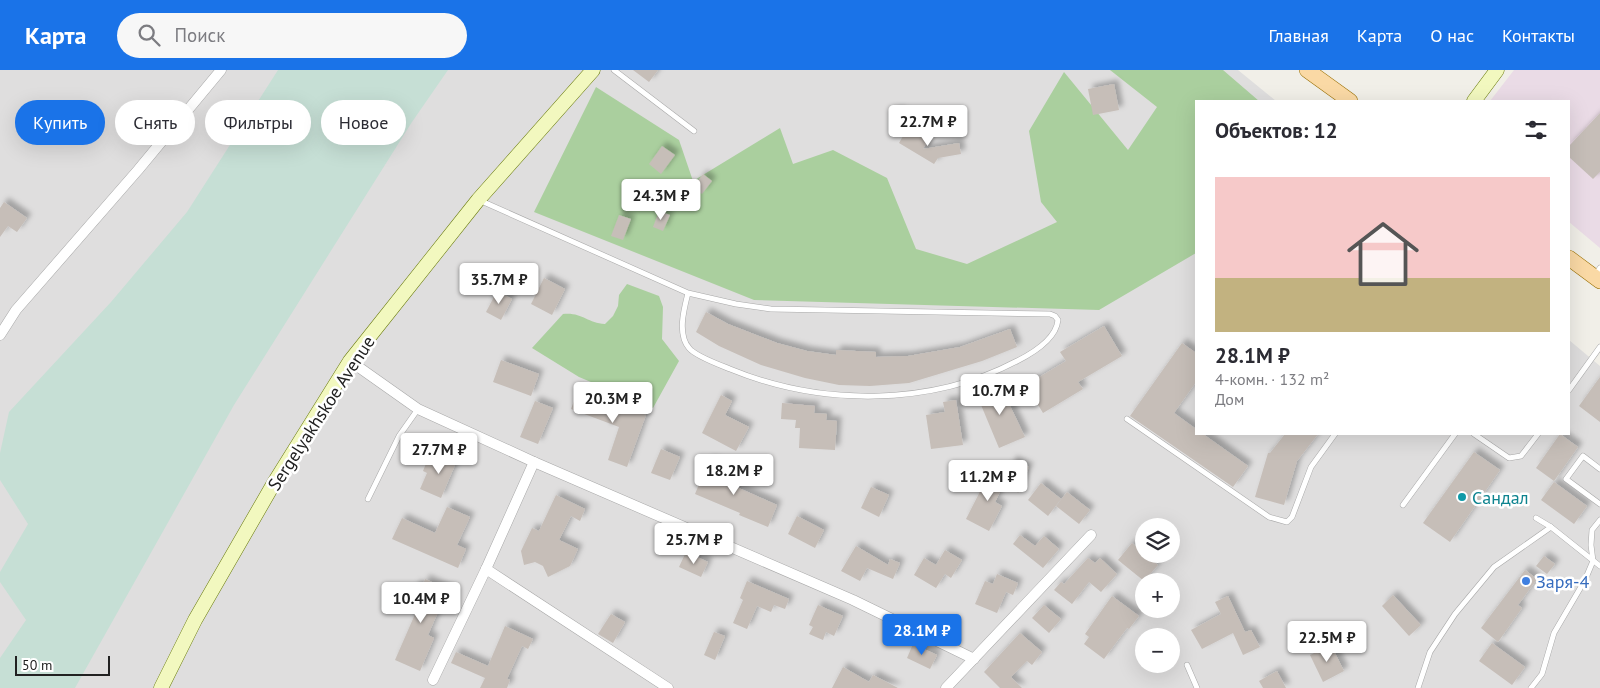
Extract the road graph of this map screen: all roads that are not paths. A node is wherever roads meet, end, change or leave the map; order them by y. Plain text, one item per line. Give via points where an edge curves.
1 (220, 70) edge
2 (593, 70) edge
3 (614, 70) edge
4 (1307, 70) edge
5 (1497, 70) edge
6 (1349, 100) edge
7 (1475, 100) edge
8 (694, 131) dead end
9 (478, 200) junction
10 (1570, 259) edge
11 (1598, 275) edge
12 (688, 293) junction
13 (0, 335) edge
14 (1600, 347) edge
15 (350, 361) junction
16 (1570, 389) edge
17 (418, 409) junction
18 (1127, 419) dead end
19 (1334, 435) edge
20 (1454, 435) edge
21 (1475, 435) edge
22 (1537, 435) edge
23 (534, 462) junction
24 (1600, 469) edge
25 (368, 499) dead end
26 (1404, 504) dead end
27 (1600, 504) edge
28 (1536, 518) dead end
29 (1600, 520) edge
30 (1551, 528) junction
31 (1091, 535) dead end
32 (1593, 561) junction
33 (1600, 566) edge
34 (486, 569) junction
35 (974, 659) junction
36 (1187, 665) dead end
37 (433, 680) dead end
38 (161, 688) edge
39 (668, 688) edge
40 (946, 688) edge
41 (1197, 688) edge
42 (1418, 688) edge
43 (1532, 688) edge

1 - 13 street via 16,310
2 - 9 main road, Sergelyakhskoe Avenue
3 - 8 lane
4 - 6 main road
5 - 7 main road
9 - 12 lane
9 - 15 main road, Sergelyakhskoe Avenue
10 - 11 main road
12 - 12 lane via 771,309 1050,314 1058,320 1051,337 1028,356 1002,369 938,389 856,396 806,391 766,382 689,348 682,333
14 - 16 lane
15 - 17 street
15 - 38 main road, Sergelyakhskoe Avenue via 274,483 195,620
17 - 23 street
17 - 25 lane via 399,436
18 - 19 lane via 1269,517 1287,522 1292,517 1311,467
20 - 26 lane
21 - 22 lane via 1509,458 1521,456
23 - 34 street
23 - 35 street via 853,600
24 - 27 lane via 1583,456 1566,480
28 - 30 lane
29 - 32 lane via 1592,530
30 - 32 lane
30 - 42 lane via 1494,567 1455,614 1430,652
31 - 35 street
32 - 33 lane
32 - 43 lane via 1554,633 1542,674
34 - 37 street
34 - 39 street
35 - 40 street
36 - 41 lane

